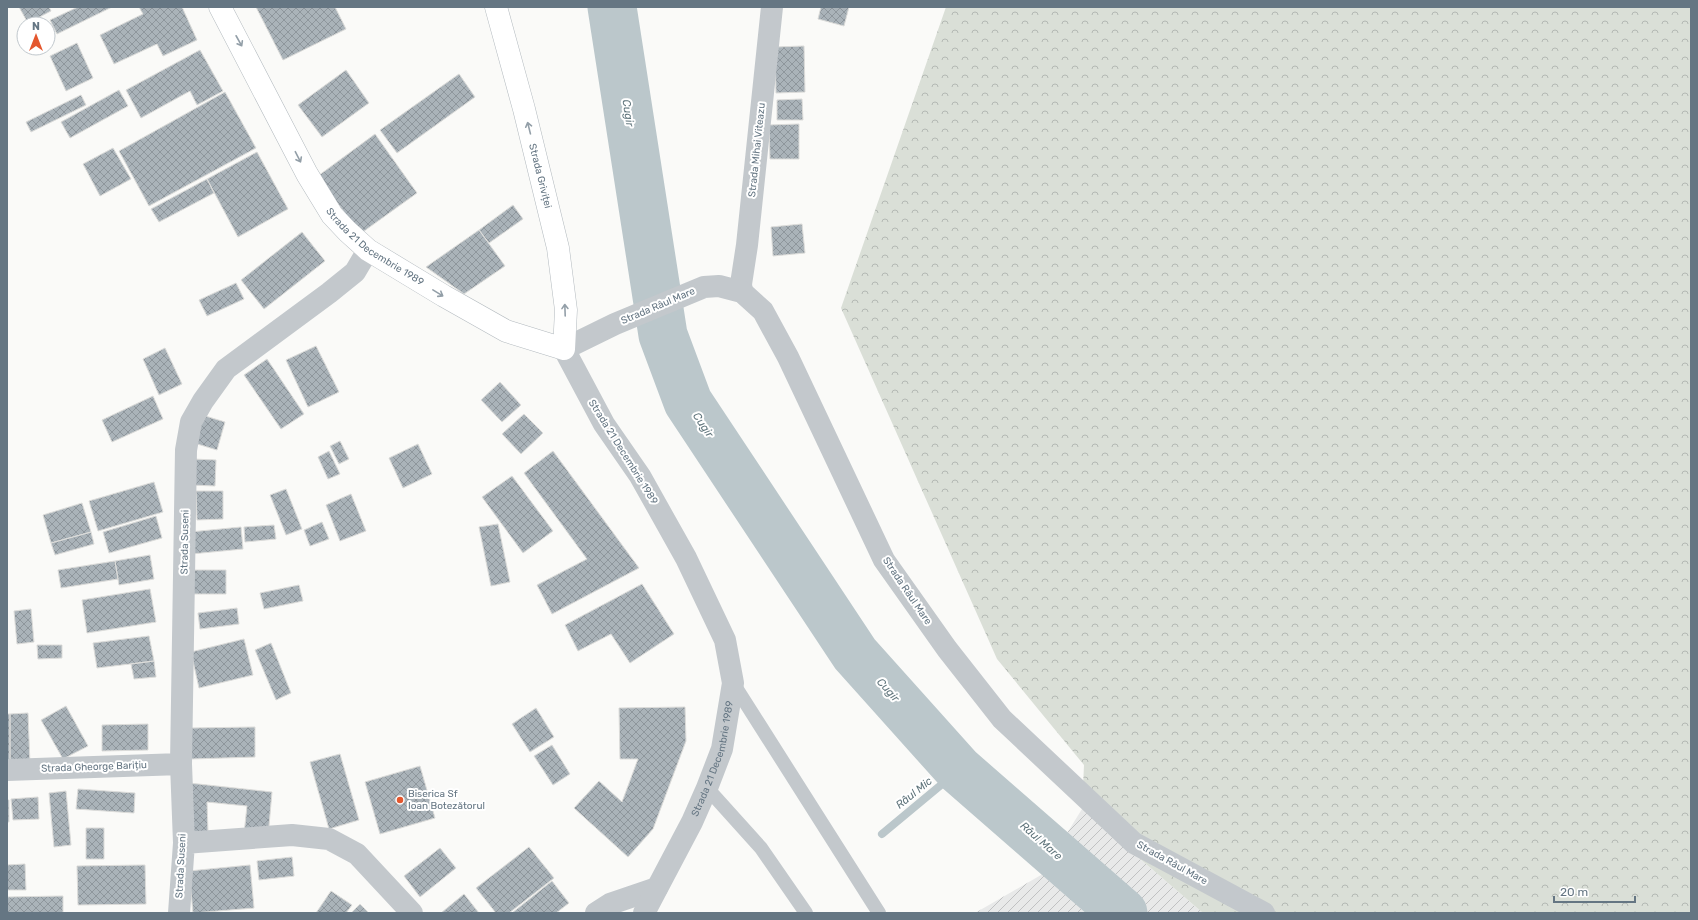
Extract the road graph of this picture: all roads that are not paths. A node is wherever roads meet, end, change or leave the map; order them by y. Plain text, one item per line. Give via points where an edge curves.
1 (220, 7) edge
2 (496, 7) edge
3 (772, 7) edge
4 (368, 250) junction
5 (742, 292) junction
6 (564, 349) junction
7 (733, 683) junction
8 (181, 764) junction
9 (7, 770) edge
10 (708, 788) junction
11 (184, 844) junction
12 (657, 888) junction
13 (179, 913) edge
14 (412, 913) edge
15 (596, 913) edge
16 (644, 913) edge
17 (806, 913) edge
18 (879, 913) edge
19 (1264, 913) edge

1 -> 4 main road, Strada 21 Decembrie 1989 via 327,208
6 -> 2 main road, Strada Griviței via 566,310 558,248
3 - 5 street, Strada Mihai Viteazu
4 -> 6 main road, Strada 21 Decembrie 1989 via 506,331
4 - 8 street, Strada Suseni via 350,276 226,369 191,422 186,450
5 - 6 street, Strada Râul Mare via 720,286 704,287 629,318
5 - 19 street, Strada Râul Mare via 763,311 788,357 884,560 947,649 1002,718 1134,843
6 - 7 street, Strada 21 Decembrie 1989 via 604,424 640,476 686,558 725,640
7 - 10 street, Strada 21 Decembrie 1989 via 722,749
7 - 18 lane
8 - 9 street, Strada Gheorge Barițiu
8 - 11 street, Strada Suseni
10 - 12 street, Strada 21 Decembrie 1989
10 - 17 lane via 761,848
11 - 13 street, Strada Suseni
11 - 14 street via 292,835 329,839 357,854
12 - 15 street via 610,904
12 - 16 street, Strada 21 Decembrie 1989

